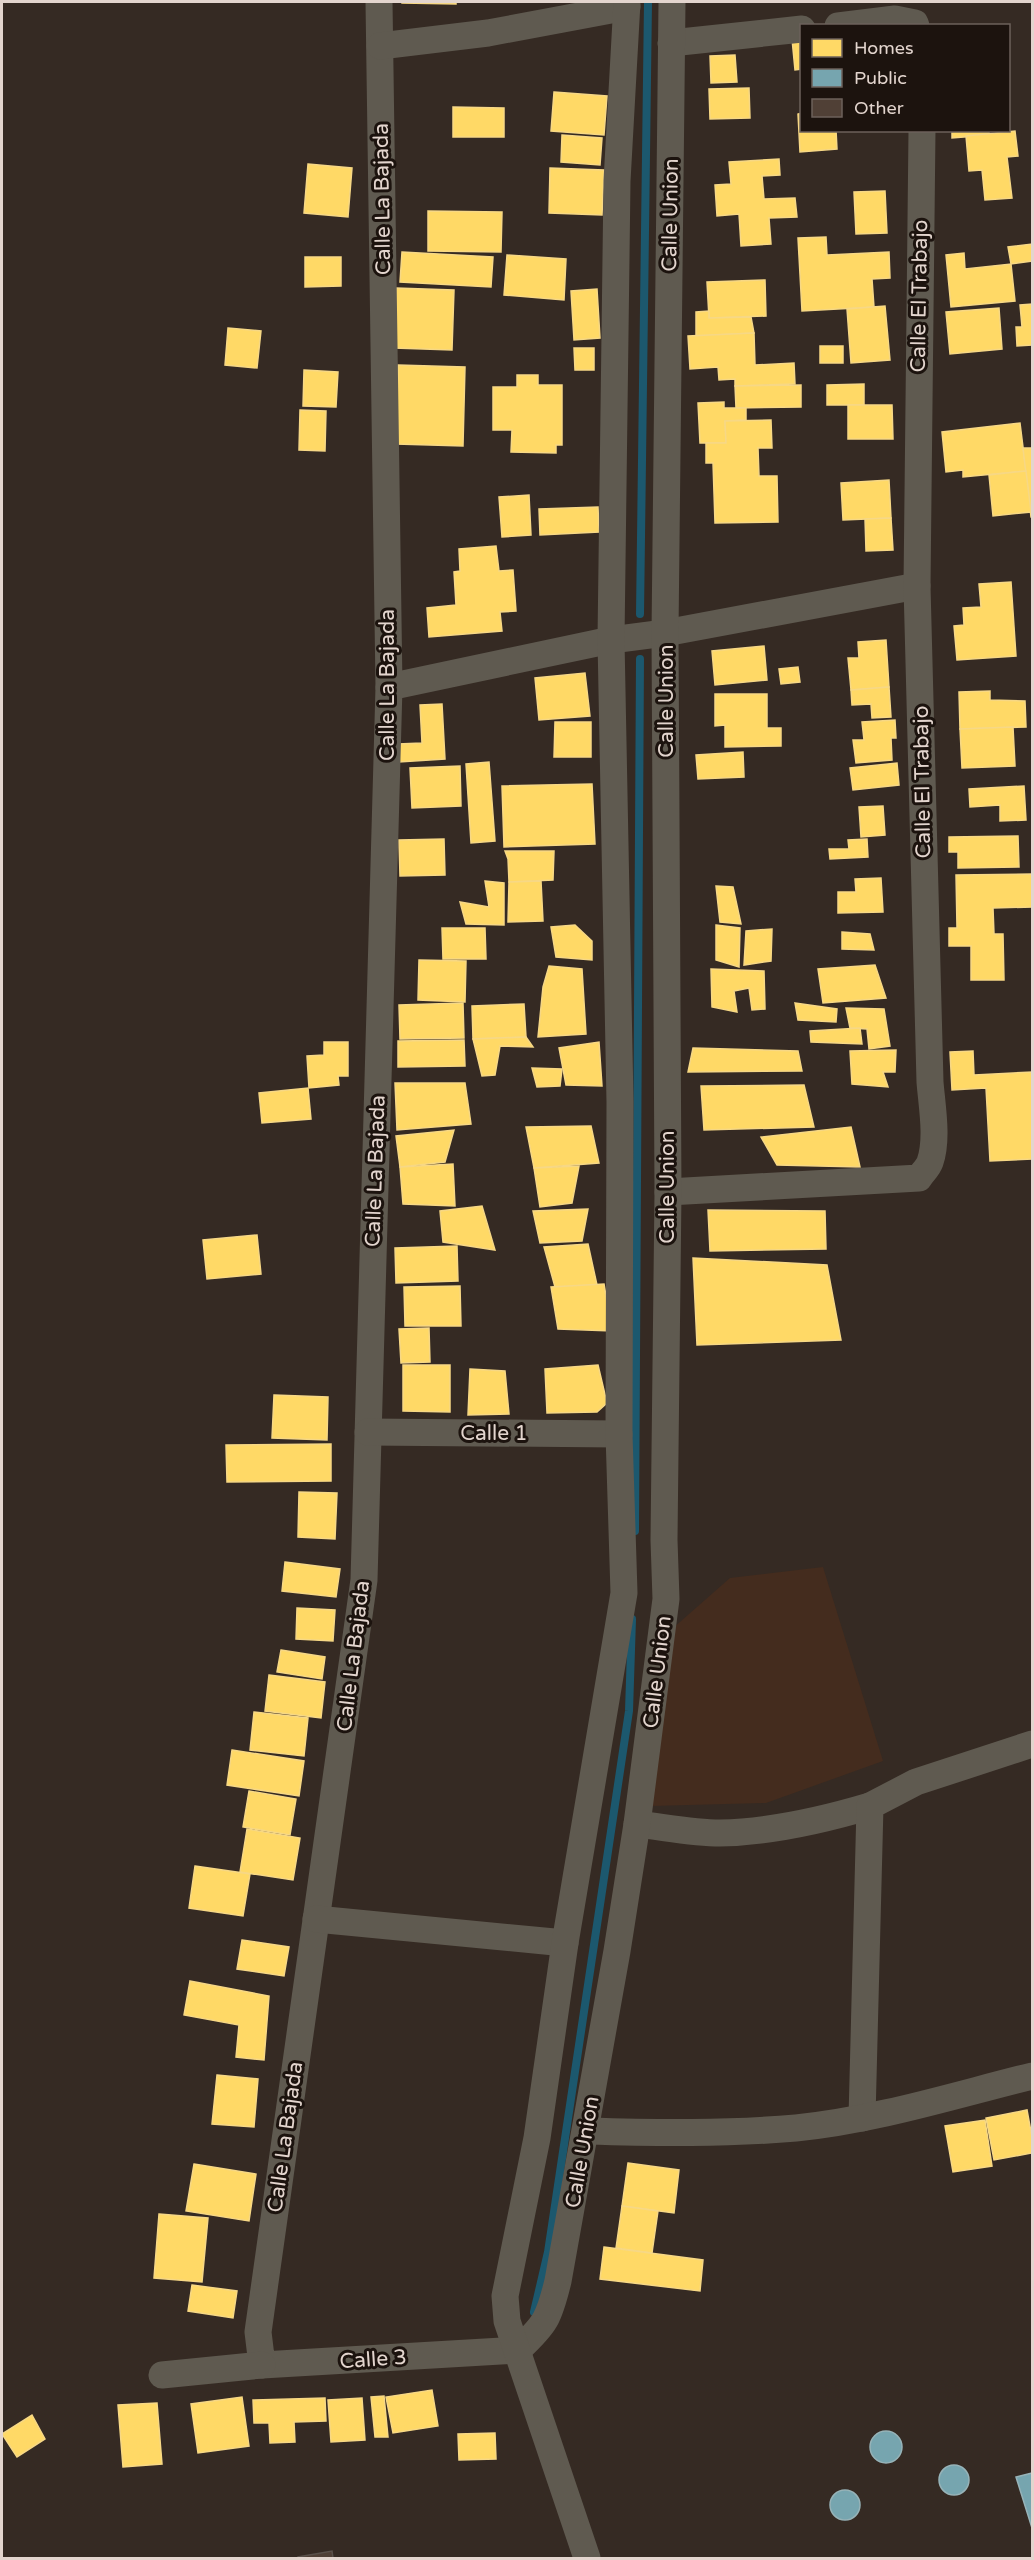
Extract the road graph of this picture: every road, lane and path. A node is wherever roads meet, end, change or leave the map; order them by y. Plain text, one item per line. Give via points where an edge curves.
1 (379, 2) edge
2 (672, 2) edge
3 (627, 4) edge
4 (854, 24) edge
5 (915, 24) edge
6 (800, 29) edge
7 (671, 43) junction
8 (380, 46) junction
9 (922, 132) edge
10 (917, 586) junction
11 (665, 633) junction
12 (611, 640) junction
13 (389, 687) junction
14 (668, 1192) junction
15 (368, 1432) junction
16 (619, 1434) junction
17 (1032, 1744) edge
18 (870, 1806) junction
19 (637, 1824) junction
20 (316, 1919) junction
21 (565, 1943) junction
22 (1032, 2076) edge
23 (862, 2118) junction
24 (586, 2131) junction
25 (518, 2350) junction
26 (262, 2365) junction
27 (162, 2375) dead end
28 (587, 2559) edge

1 - 8 street, Calle La Bajada
2 - 7 street, Calle Union
3 - 8 street via 488,33
3 - 12 street via 617,181
4 - 5 street via 895,19
6 - 7 street
7 - 11 street, Calle Union
8 - 13 street, Calle La Bajada
9 - 10 street, Calle El Trabajo
10 - 11 street
10 - 14 street, Calle El Trabajo via 933,1112 930,1162 919,1178
11 - 12 street
11 - 14 street, Calle Union
12 - 13 street
12 - 16 street via 620,1102
13 - 15 street, Calle La Bajada
14 - 19 street, Calle Union via 666,1599
15 - 16 street, Calle 1
15 - 20 street, Calle La Bajada via 361,1609
16 - 21 street via 624,1593
17 - 18 street via 916,1782
18 - 19 street via 837,1816 746,1832 718,1833
18 - 23 street
19 - 24 street, Calle Union
20 - 21 street
20 - 26 street, Calle La Bajada via 258,2332
21 - 25 street via 537,2138 505,2296 507,2321
22 - 23 street
23 - 24 street via 797,2128 688,2134
24 - 25 street, Calle Union via 550,2313
25 - 26 street, Calle 3
25 - 28 street
26 - 27 street, Calle 3

